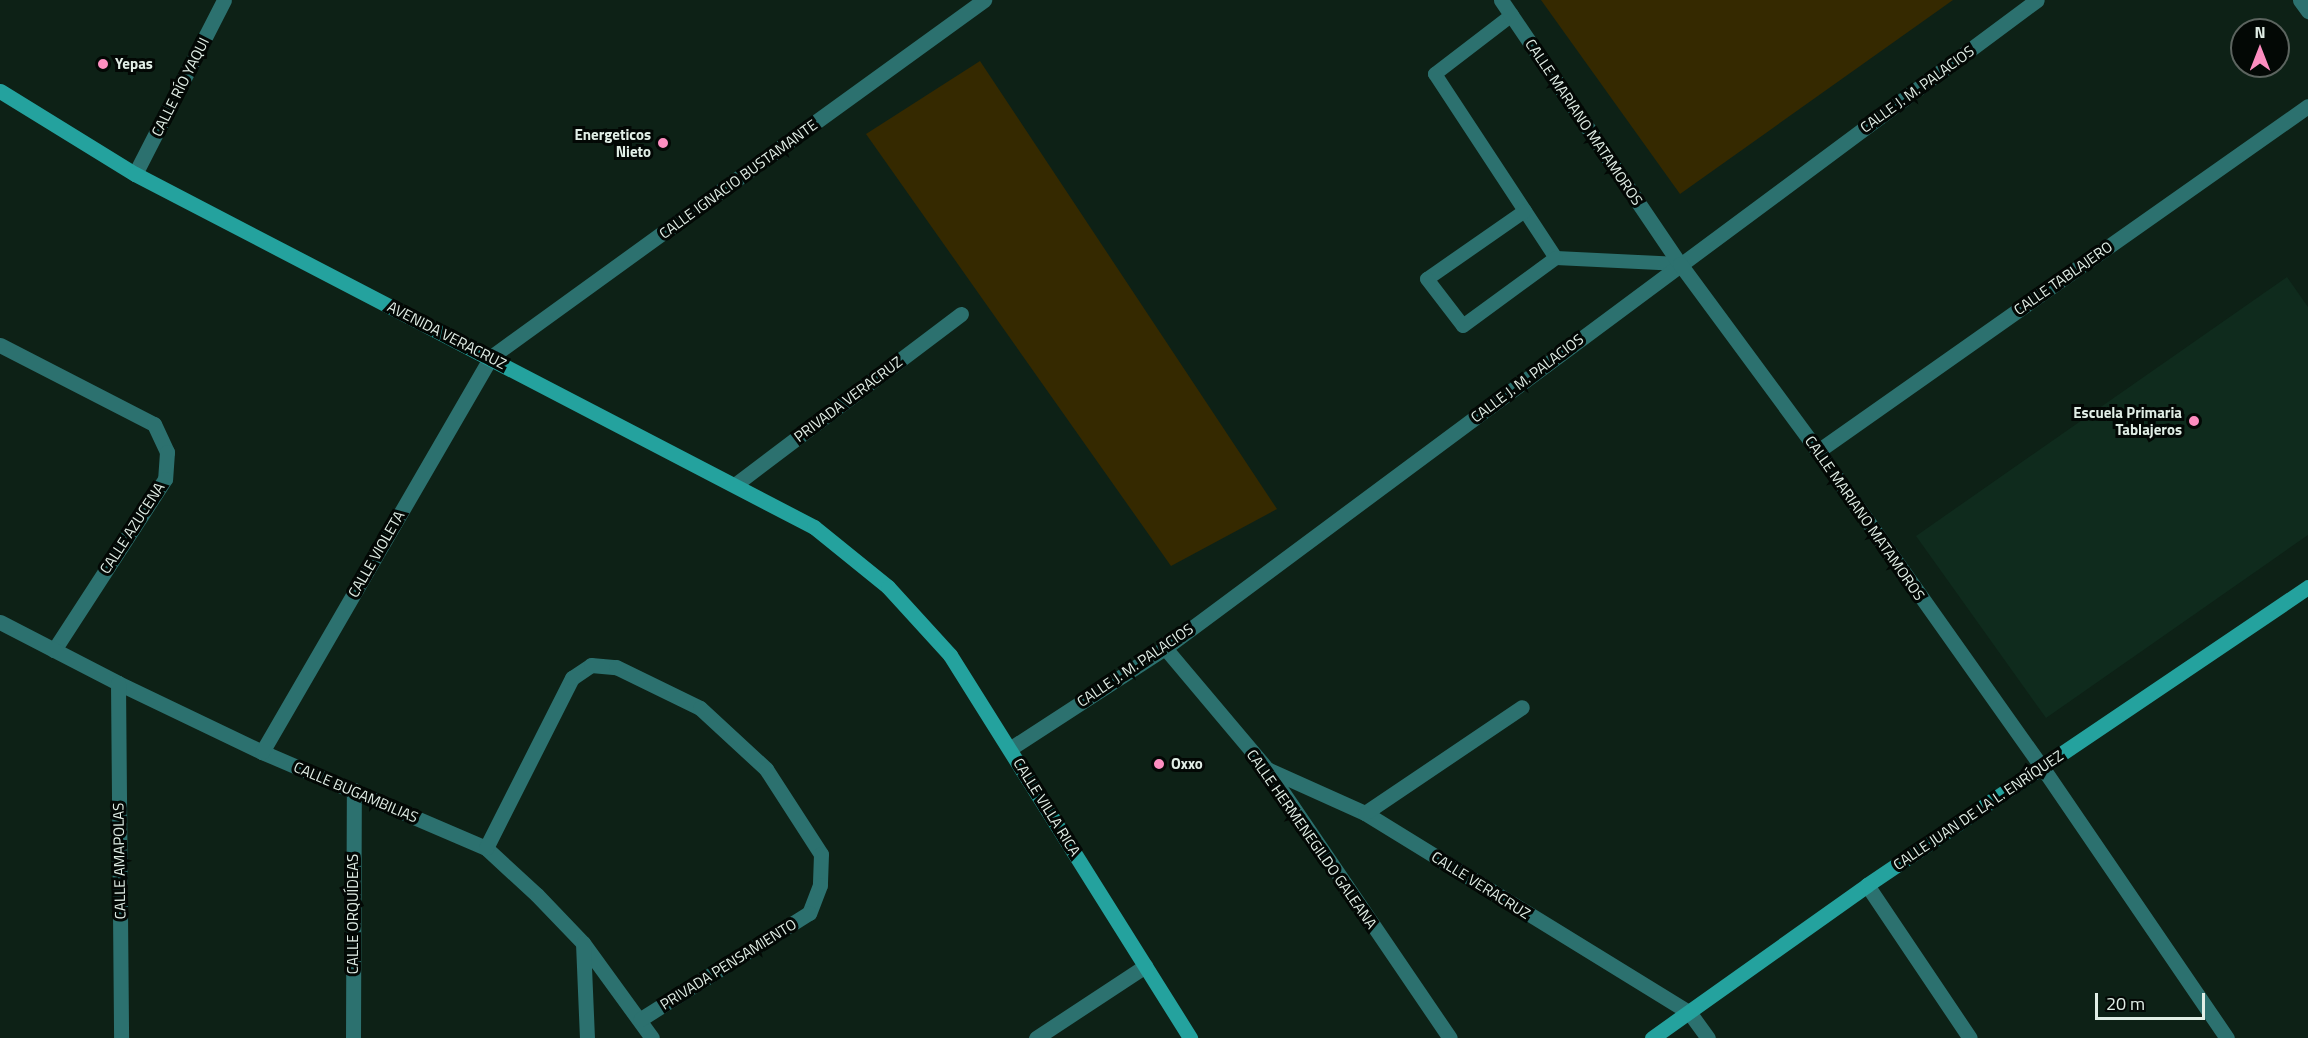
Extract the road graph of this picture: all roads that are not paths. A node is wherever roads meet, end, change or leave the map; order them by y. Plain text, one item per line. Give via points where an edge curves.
1 (224, 0) edge
2 (984, 0) edge
3 (1501, 0) edge
4 (2037, 0) edge
5 (2300, 0) edge
6 (2308, 11) edge
7 (1512, 15) junction
8 (0, 91) edge
9 (2308, 106) edge
10 (135, 174) junction
11 (1525, 210) junction
12 (1556, 258) junction
13 (1680, 264) junction
14 (961, 314) dead end
15 (0, 345) edge
16 (491, 357) junction
17 (1818, 451) junction
18 (735, 484) junction
19 (888, 587) joint
20 (2308, 587) edge
21 (0, 622) edge
22 (1164, 648) junction
23 (54, 650) junction
24 (118, 683) junction
25 (1522, 707) dead end
26 (1011, 748) junction
27 (262, 752) junction
28 (2042, 767) junction
29 (1267, 769) junction
30 (354, 790) junction
31 (1365, 813) junction
32 (486, 848) junction
33 (1868, 885) junction
34 (583, 943) junction
35 (1145, 966) junction
36 (1689, 1012) junction
37 (641, 1019) junction
38 (121, 1038) edge
39 (352, 1038) edge
40 (587, 1038) edge
41 (652, 1038) edge
42 (1036, 1038) edge
43 (1190, 1038) edge
44 (1450, 1038) edge
45 (1652, 1038) edge
46 (1708, 1038) edge
47 (1970, 1038) edge
48 (2227, 1038) edge

1 - 10 street, CALLE RÍO YAQUI
2 - 16 street, CALLE IGNACIO BUSTAMANTE
3 - 7 street, CALLE MARIANO MATAMOROS
4 - 13 street, CALLE J. M. PALACIOS
5 - 6 street
7 - 11 lane via 1435,75
7 - 13 street, CALLE MARIANO MATAMOROS
8 - 10 main road, AVENIDA VERACRUZ
9 - 17 street, CALLE TABLAJERO
10 - 16 main road, AVENIDA VERACRUZ
11 - 12 lane
11 - 12 lane via 1427,279 1463,326
12 - 13 lane
13 - 17 street, CALLE MARIANO MATAMOROS
13 - 22 street, CALLE J. M. PALACIOS
14 - 18 street, PRIVADA VERACRUZ
15 - 23 street, CALLE AZUCENA via 154,424 167,452 165,479
16 - 18 main road, AVENIDA VERACRUZ
16 - 27 street, CALLE VIOLETA
17 - 28 street, CALLE MARIANO MATAMOROS
18 - 19 main road, AVENIDA VERACRUZ via 814,527
19 - 26 main road, CALLE VILLA RICA via 950,655
20 - 28 main road, CALLE JUAN DE LA L. ENRÍQUEZ
21 - 23 street, CALLE BUGAMBILIAS
22 - 26 street, CALLE J. M. PALACIOS
22 - 29 street, CALLE HERMENEGILDO GALEANA
23 - 24 street, CALLE BUGAMBILIAS
24 - 27 street, CALLE BUGAMBILIAS
24 - 38 street, CALLE AMAPOLAS
25 - 31 street
26 - 35 main road, CALLE VILLA RICA
27 - 30 street, CALLE BUGAMBILIAS
28 - 33 main road, CALLE JUAN DE LA L. ENRÍQUEZ
28 - 48 street, CALLE MARIANO MATAMOROS
29 - 31 street, CALLE VERACRUZ
29 - 44 street, CALLE HERMENEGILDO GALEANA
30 - 32 street, CALLE BUGAMBILIAS
30 - 39 street, CALLE ORQUÍDEAS
31 - 36 street, CALLE VERACRUZ
32 - 34 street, CALLE BUGAMBILIAS
32 - 37 street, PRIVADA PENSAMIENTO via 572,678 591,665 616,667 700,708 766,769 821,854 820,885 809,913
33 - 36 main road, CALLE JUAN DE LA L. ENRÍQUEZ
33 - 47 street
34 - 37 street, CALLE BUGAMBILIAS
34 - 40 street
35 - 42 street
35 - 43 main road, CALLE VILLA RICA
36 - 45 main road, CALLE JUAN DE LA L. ENRÍQUEZ
36 - 46 street
37 - 41 street, CALLE BUGAMBILIAS

